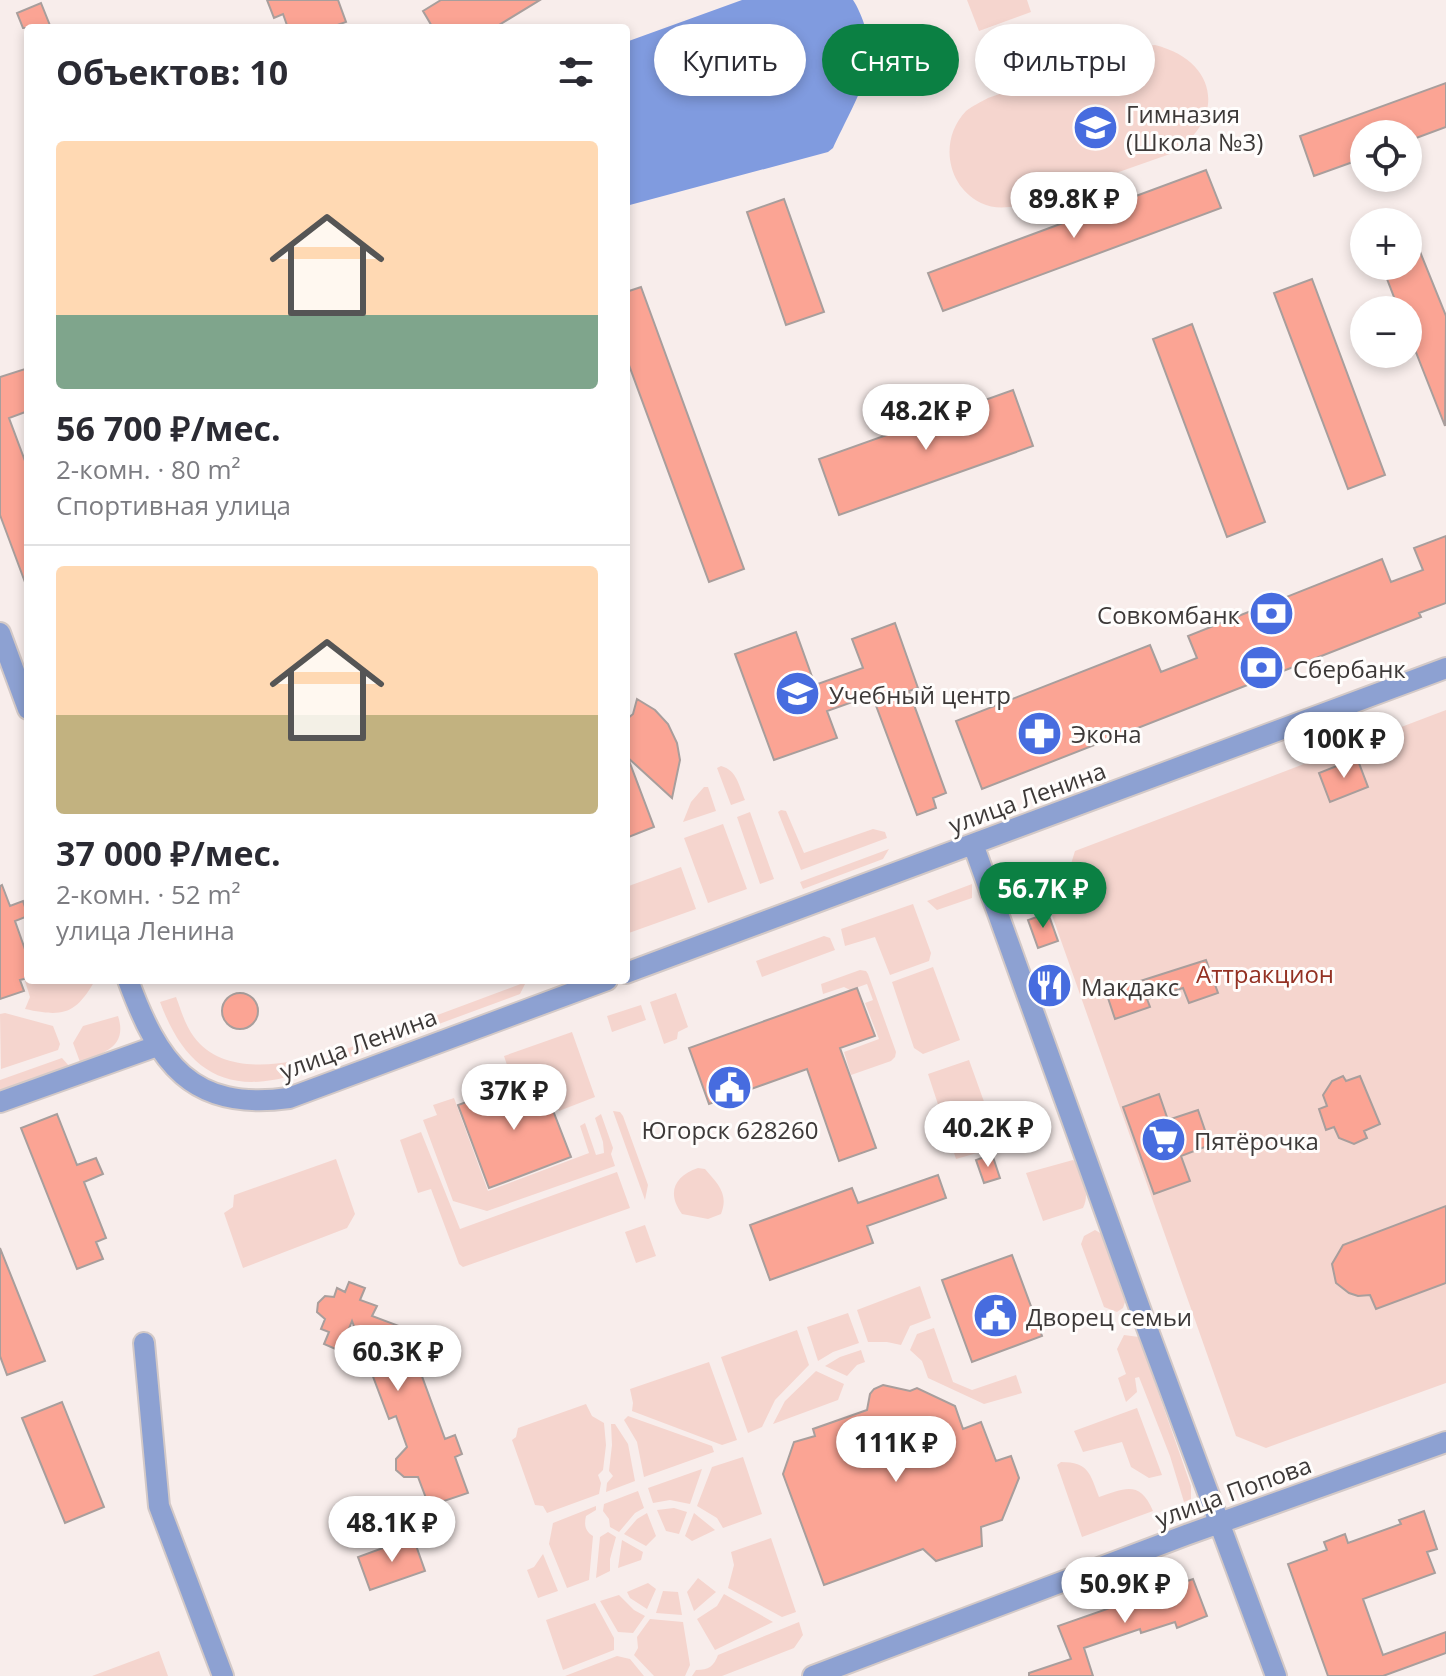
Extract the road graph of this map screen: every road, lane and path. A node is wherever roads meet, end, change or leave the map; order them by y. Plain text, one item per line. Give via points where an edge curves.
1 (0, 633) edge
2 (1446, 668) edge
3 (24, 698) edge
4 (973, 844) junction
5 (630, 972) edge
6 (130, 984) edge
7 (596, 984) edge
8 (157, 1046) junction
9 (0, 1102) edge
10 (144, 1343) dead end
11 (1446, 1442) edge
12 (1219, 1524) junction
13 (223, 1676) edge
14 (813, 1676) edge
15 (1276, 1676) edge

1 - 3 street
2 - 4 street, улица Ленина
4 - 5 street, улица Ленина
4 - 12 street
6 - 8 street, улица Ленина
7 - 8 street, улица Ленина via 289,1098 246,1099 202,1088 179,1073
8 - 9 street
10 - 13 street via 159,1506
11 - 12 street, улица Попова
12 - 14 street, улица Попова
12 - 15 street

